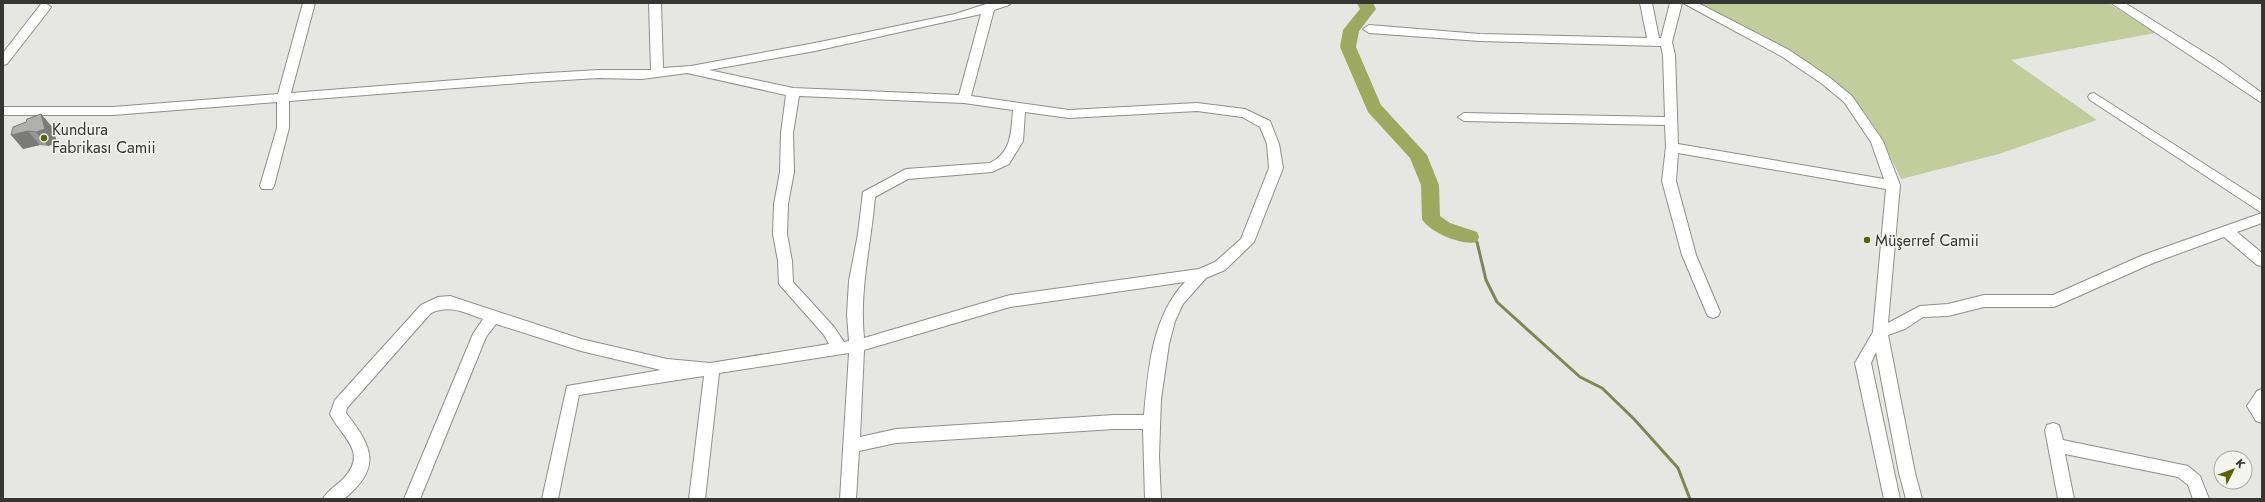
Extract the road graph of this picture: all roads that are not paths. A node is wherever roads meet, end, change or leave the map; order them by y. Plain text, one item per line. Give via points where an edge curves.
1 (309, 3) edge
2 (655, 3) edge
3 (1005, 3) edge
4 (1646, 3) edge
5 (1676, 3) edge
6 (1689, 3) edge
7 (2117, 3) edge
8 (45, 7) dead end
9 (989, 7) junction
10 (1369, 29) dead end
11 (1660, 41) junction
12 (3, 61) edge
13 (687, 69) junction
14 (657, 73) junction
15 (793, 92) junction
16 (2094, 96) dead end
17 (283, 98) junction
18 (964, 98) junction
19 (2262, 99) edge
20 (1019, 107) junction
21 (3, 111) edge
22 (1464, 116) dead end
23 (1670, 121) junction
24 (1672, 146) junction
25 (1894, 185) junction
26 (267, 186) dead end
27 (2262, 208) edge
28 (2262, 218) edge
29 (2226, 231) junction
30 (2262, 261) edge
31 (1201, 274) junction
32 (1713, 312) dead end
33 (493, 317) junction
34 (1880, 332) junction
35 (857, 346) junction
36 (840, 349) junction
37 (712, 369) junction
38 (2262, 395) edge
39 (2262, 416) edge
40 (1152, 422) junction
41 (853, 445) junction
42 (331, 499) edge
43 (412, 499) edge
44 (550, 499) edge
45 (697, 499) edge
46 (848, 499) edge
47 (1153, 499) edge
48 (1892, 499) edge
49 (1914, 499) edge
50 (2066, 499) edge
51 (2201, 499) edge

1 - 17 street
2 - 14 street
3 - 9 street
4 - 11 street
5 - 11 street
6 - 25 street via 1785,53 1848,99 1877,141
7 - 19 street via 2214,64
8 - 12 street
9 - 13 street via 957,17 815,47
9 - 18 street
10 - 11 street via 1510,39
11 - 23 street via 1669,55
13 - 14 street
13 - 15 street
14 - 17 street via 532,78
15 - 18 street
15 - 36 street via 787,133 787,172 780,234 786,284 829,331
16 - 27 street
17 - 21 street via 113,111
17 - 26 street via 283,128
18 - 20 street
20 - 31 street via 1069,114 1197,107 1245,113 1264,124 1273,144 1276,168 1247,242 1220,266
20 - 35 street via 1017,141 1004,161 992,167 906,174 868,195 865,234 856,281 854,315
22 - 23 street
23 - 24 street
24 - 25 street
24 - 32 street via 1669,181 1689,255
25 - 34 street
28 - 29 street
29 - 30 street
29 - 34 street via 2148,259 2054,301 1984,301 1948,310 1920,312
31 - 35 street via 1010,301
31 - 40 street via 1175,303 1163,334
33 - 37 street via 608,352 661,364
33 - 42 street via 450,302 438,303 426,309 340,405 338,414 362,455 359,470 341,492
33 - 43 street via 480,334
34 - 48 street via 1863,363
34 - 49 street
35 - 36 street
35 - 41 street
36 - 37 street
37 - 44 street via 572,390
37 - 45 street
38 - 39 street via 2256,406
40 - 41 street via 1114,422 896,436
40 - 47 street
41 - 46 street
50 - 51 street via 2054,437 2182,471 2194,481

